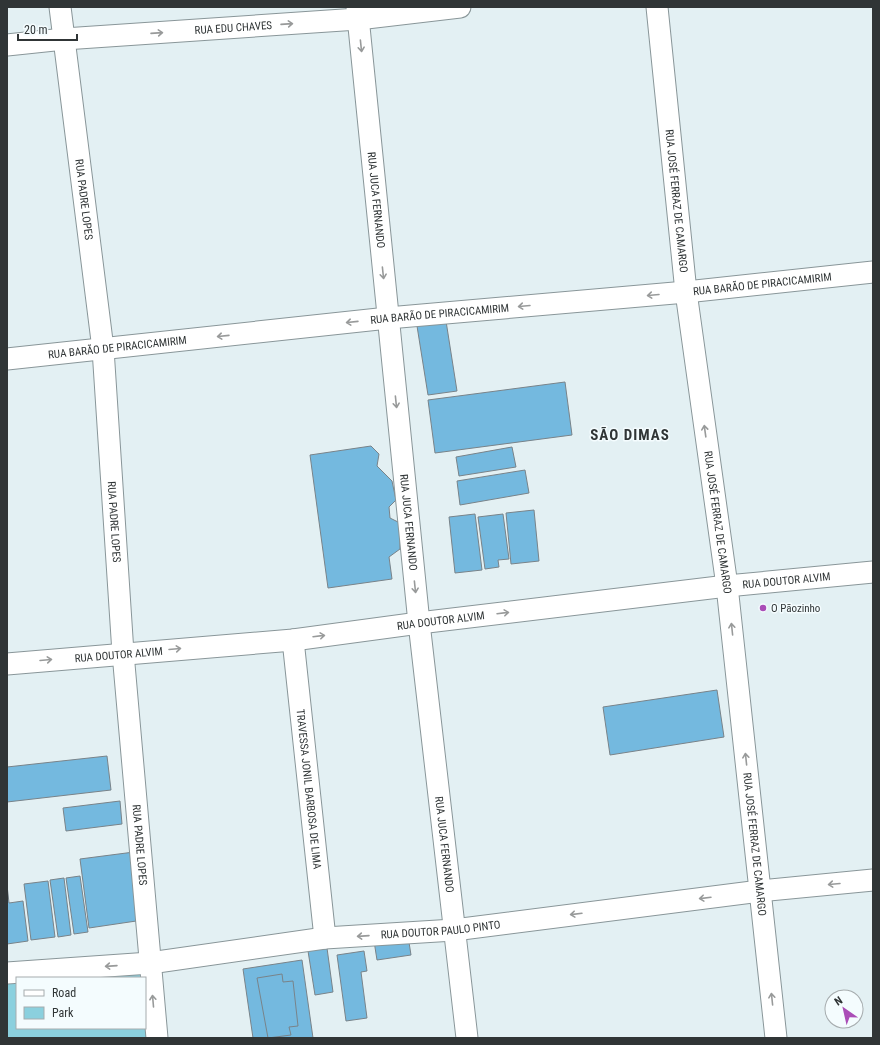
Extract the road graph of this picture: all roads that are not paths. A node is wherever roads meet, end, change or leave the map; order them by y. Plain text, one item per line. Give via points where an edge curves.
1 (60, 7) edge
2 (460, 7) edge
3 (657, 7) edge
4 (357, 13) edge
5 (64, 39) junction
6 (7, 45) edge
7 (873, 272) edge
8 (686, 292) junction
9 (388, 318) junction
10 (103, 349) junction
11 (7, 359) edge
12 (873, 572) edge
13 (727, 586) junction
14 (419, 623) junction
15 (293, 640) junction
16 (123, 653) junction
17 (7, 664) edge
18 (873, 880) edge
19 (760, 891) junction
20 (454, 930) junction
21 (325, 938) junction
22 (150, 963) junction
23 (7, 973) edge
24 (157, 1038) edge
25 (467, 1038) edge
26 (776, 1038) edge

1 - 5 street, RUA PADRE LOPES
2 - 4 street, RUA EDU CHAVES
3 - 8 street, RUA JOSÉ FERRAZ DE CAMARGO
5 -> 4 street, RUA EDU CHAVES
4 -> 9 street, RUA JUCA FERNANDO
5 - 6 street, RUA EDU CHAVES
5 - 10 street, RUA PADRE LOPES
7 - 8 street, RUA BARÃO DE PIRACICAMIRIM
8 -> 9 street, RUA BARÃO DE PIRACICAMIRIM
13 -> 8 street, RUA JOSÉ FERRAZ DE CAMARGO
9 -> 10 street, RUA BARÃO DE PIRACICAMIRIM
9 -> 14 street, RUA JUCA FERNANDO
10 - 11 street, RUA BARÃO DE PIRACICAMIRIM
10 - 16 street, RUA PADRE LOPES
12 - 13 street, RUA DOUTOR ALVIM
14 -> 13 street, RUA DOUTOR ALVIM
19 -> 13 street, RUA JOSÉ FERRAZ DE CAMARGO
15 -> 14 street, RUA DOUTOR ALVIM
14 - 20 street, RUA JUCA FERNANDO
16 -> 15 street, RUA DOUTOR ALVIM
15 - 21 street, TRAVESSA JONIL BARBOSA DE LIMA
17 -> 16 street, RUA DOUTOR ALVIM
16 - 22 street, RUA PADRE LOPES
18 -> 19 street, RUA DOUTOR PAULO PINTO
19 -> 20 street, RUA DOUTOR PAULO PINTO
26 -> 19 street, RUA JOSÉ FERRAZ DE CAMARGO
20 -> 21 street, RUA DOUTOR PAULO PINTO
20 - 25 street, RUA JUCA FERNANDO
21 - 22 street, RUA DOUTOR PAULO PINTO
22 -> 23 street, RUA DOUTOR PAULO PINTO
24 -> 22 street, RUA PADRE LOPES

